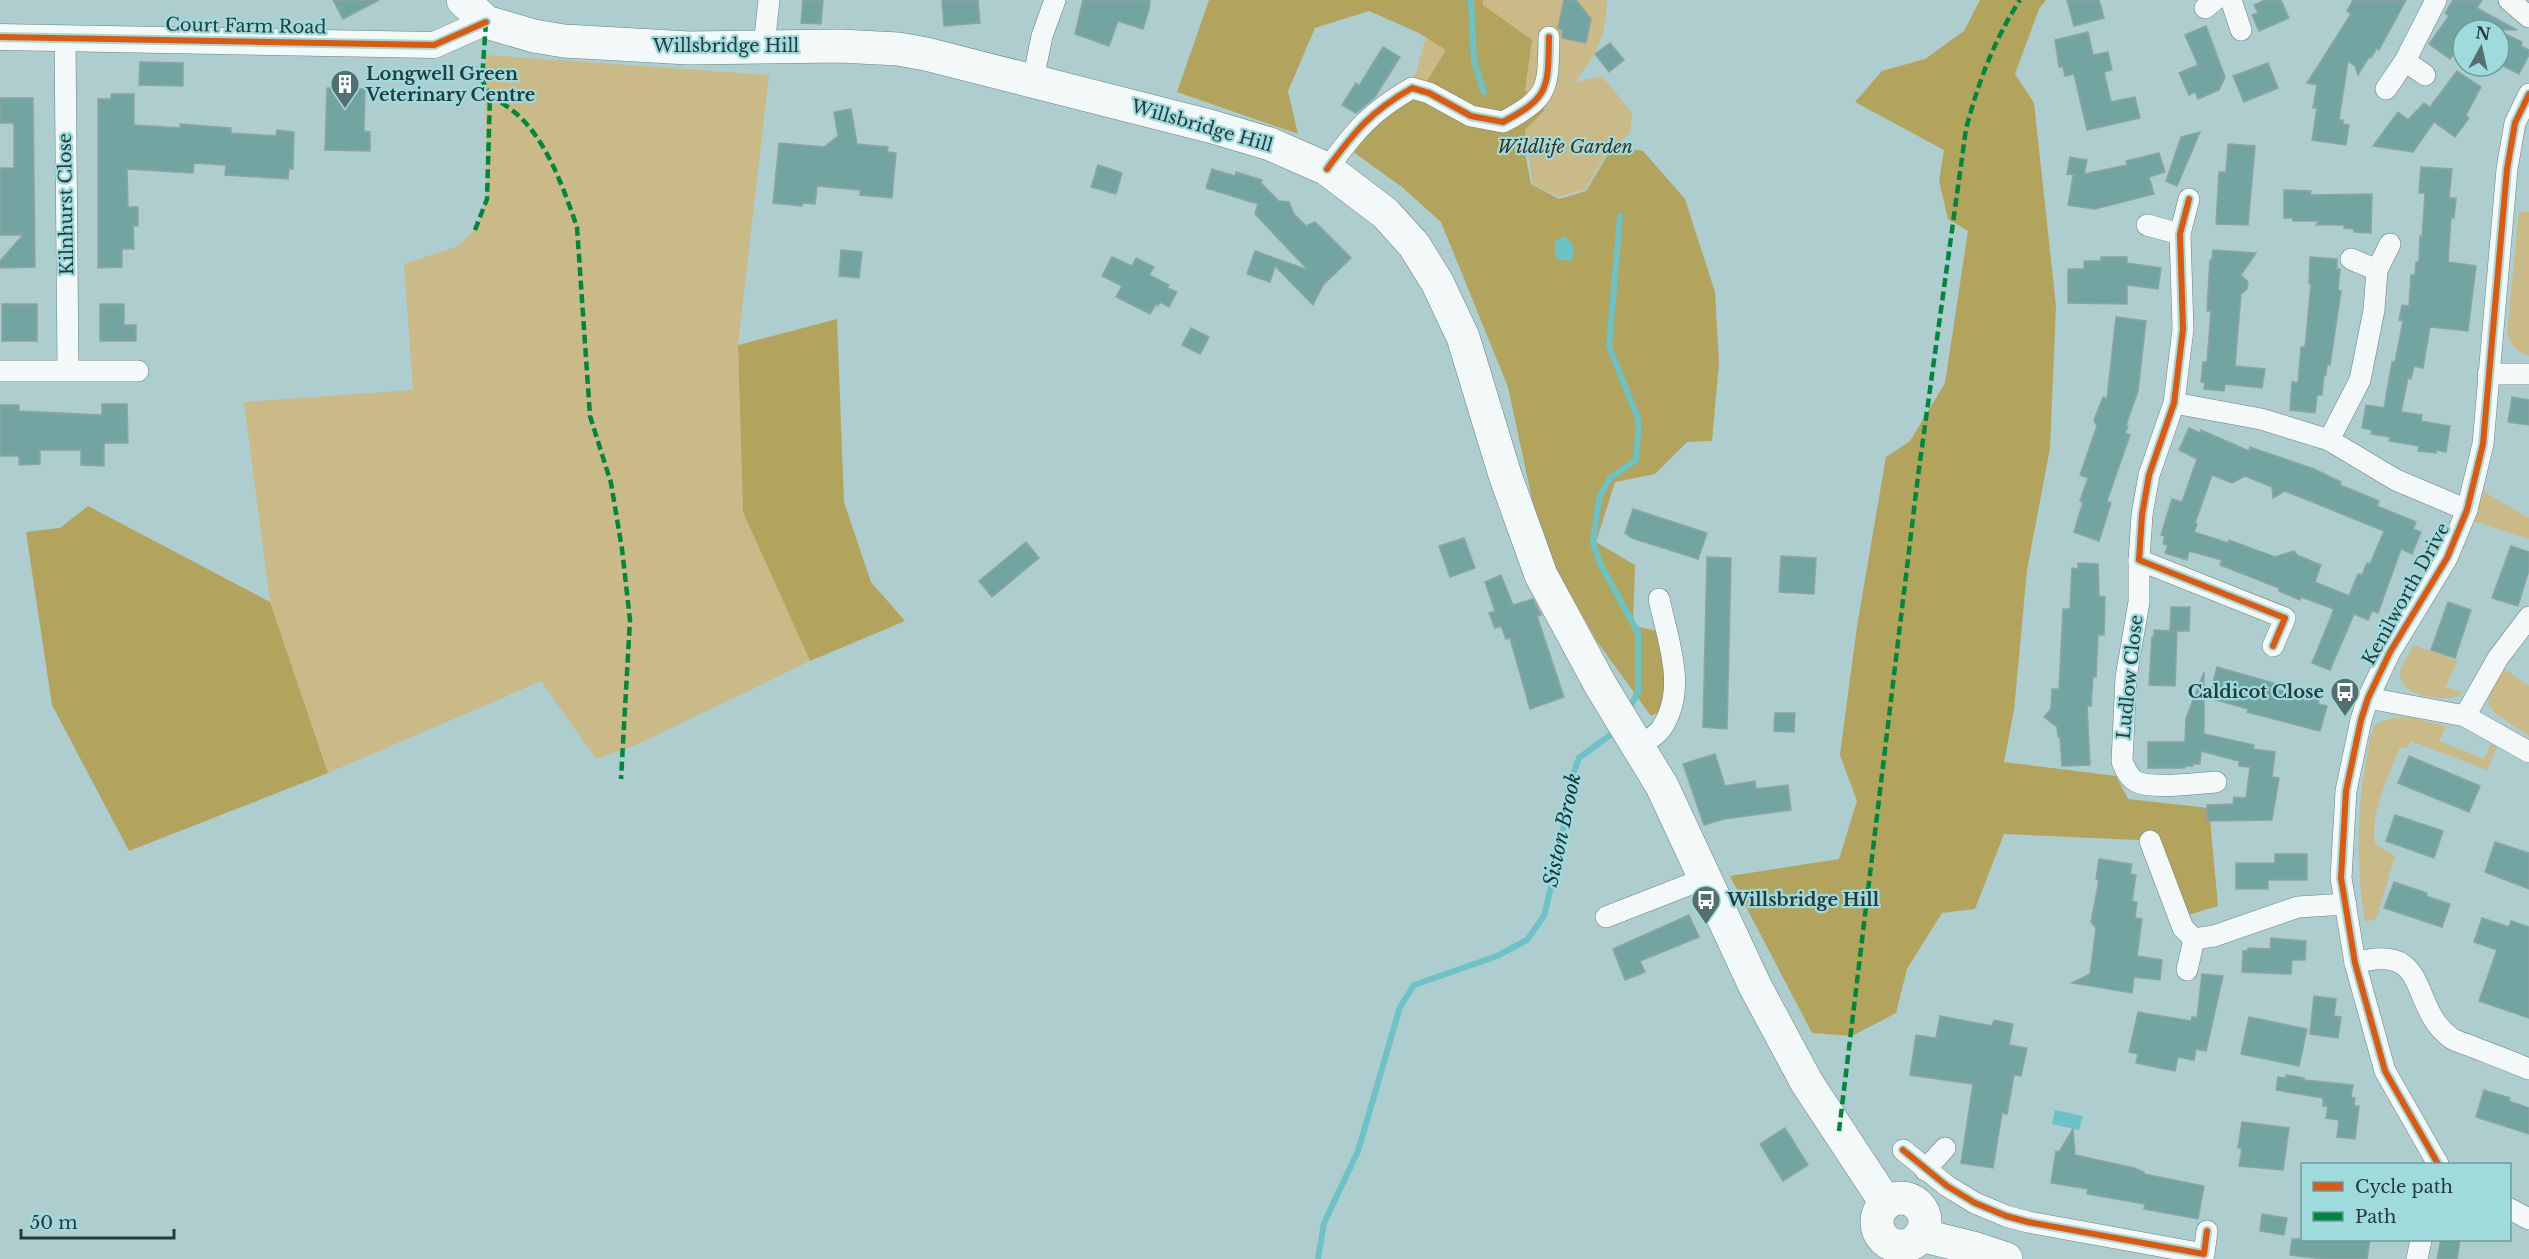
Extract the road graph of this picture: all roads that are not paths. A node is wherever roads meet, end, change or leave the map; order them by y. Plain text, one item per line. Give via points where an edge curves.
1 (769, 0) edge
2 (1054, 0) edge
3 (2230, 0) edge
4 (2436, 0) edge
5 (2509, 0) edge
6 (474, 11) edge
7 (2529, 17) edge
8 (2241, 30) dead end
9 (0, 37) edge
10 (65, 37) junction
11 (1549, 37) dead end
12 (764, 46) junction
13 (2405, 61) junction
14 (2425, 75) dead end
15 (1033, 80) junction
16 (2386, 89) dead end
17 (2529, 94) edge
18 (1327, 169) junction
19 (2189, 199) dead end
20 (2147, 225) dead end
21 (2180, 234) junction
22 (2390, 244) dead end
23 (2351, 259) dead end
24 (2377, 270) junction
25 (68, 370) junction
26 (0, 371) edge
27 (138, 371) dead end
28 (2488, 374) junction
29 (2529, 374) edge
30 (2174, 403) junction
31 (2329, 440) junction
32 (2467, 510) junction
33 (2139, 560) junction
34 (1659, 599) dead end
35 (2529, 617) edge
36 (2273, 646) dead end
37 (2368, 698) junction
38 (2466, 716) junction
39 (1634, 738) junction
40 (2529, 752) edge
41 (2216, 782) dead end
42 (2150, 841) dead end
43 (1706, 878) junction
44 (2346, 904) junction
45 (1606, 917) dead end
46 (2194, 939) junction
47 (2355, 963) junction
48 (2187, 970) dead end
49 (2529, 1069) edge
50 (1945, 1148) dead end
51 (1903, 1150) dead end
52 (2437, 1163) edge
53 (1925, 1170) junction
54 (1886, 1203) junction
55 (2511, 1210) edge
56 (2529, 1219) edge
57 (2207, 1231) dead end
58 (1920, 1235) junction
59 (2421, 1241) edge
60 (1876, 1248) edge
61 (2149, 1252) edge
62 (2006, 1259) edge
63 (2417, 1259) edge

1 - 12 street
2 - 15 street
3 - 8 street
4 - 13 street
5 - 7 street
6 - 10 street, Court Farm Road via 434,45
6 - 12 main road, Willsbridge Hill via 534,36 576,42 689,48
9 - 10 street, Court Farm Road
10 - 25 street, Kilnhurst Close
11 - 18 street via 1543,93 1523,111 1503,122 1471,116 1412,88 1387,102 1358,128
12 - 15 main road, Willsbridge Hill via 898,49
13 - 14 street
13 - 16 street
15 - 18 main road, Willsbridge Hill via 1270,144
17 - 28 street, Kenilworth Drive via 2515,123 2507,169
18 - 39 main road, Willsbridge Hill via 1385,213 1414,245 1437,282 1462,337 1541,575
19 - 21 street, Ludlow Close
20 - 21 street
21 - 30 street, Ludlow Close via 2183,328
22 - 24 street
23 - 24 street
24 - 31 street via 2374,310 2360,380
25 - 26 street
25 - 27 street
28 - 29 street
28 - 32 street, Kenilworth Drive via 2482,444
30 - 31 street via 2260,418
30 - 33 street, Ludlow Close via 2149,475
31 - 32 street via 2396,480
32 - 37 street, Kenilworth Drive via 2447,558 2390,652
33 - 36 street via 2285,618
33 - 41 street, Ludlow Close via 2139,602 2126,677 2122,761 2126,772 2136,781
34 - 39 street via 1676,678 1673,707 1660,730
35 - 38 street via 2498,658
37 - 38 street
37 - 44 street, Kenilworth Drive via 2346,790 2342,878
38 - 40 street
39 - 43 main road, Willsbridge Hill
42 - 46 street via 2183,928
43 - 45 street
43 - 54 main road, Willsbridge Hill via 1755,986 1807,1083
44 - 46 street via 2298,907 2214,936
44 - 47 street, Kenilworth Drive
46 - 48 street
47 - 49 street via 2387,958 2400,961 2411,971 2434,1020 2452,1038
47 - 52 street, Kenilworth Drive via 2385,1071
50 - 53 street
51 - 53 street
53 - 61 street via 1976,1203 2006,1216
54 - 58 main road via 1898,1198 1915,1202 1925,1215
54 - 60 main road via 1876,1220
55 - 56 street
57 - 61 street via 2204,1254
58 - 60 main road via 1904,1246 1889,1243
58 - 62 main road
59 - 63 street

